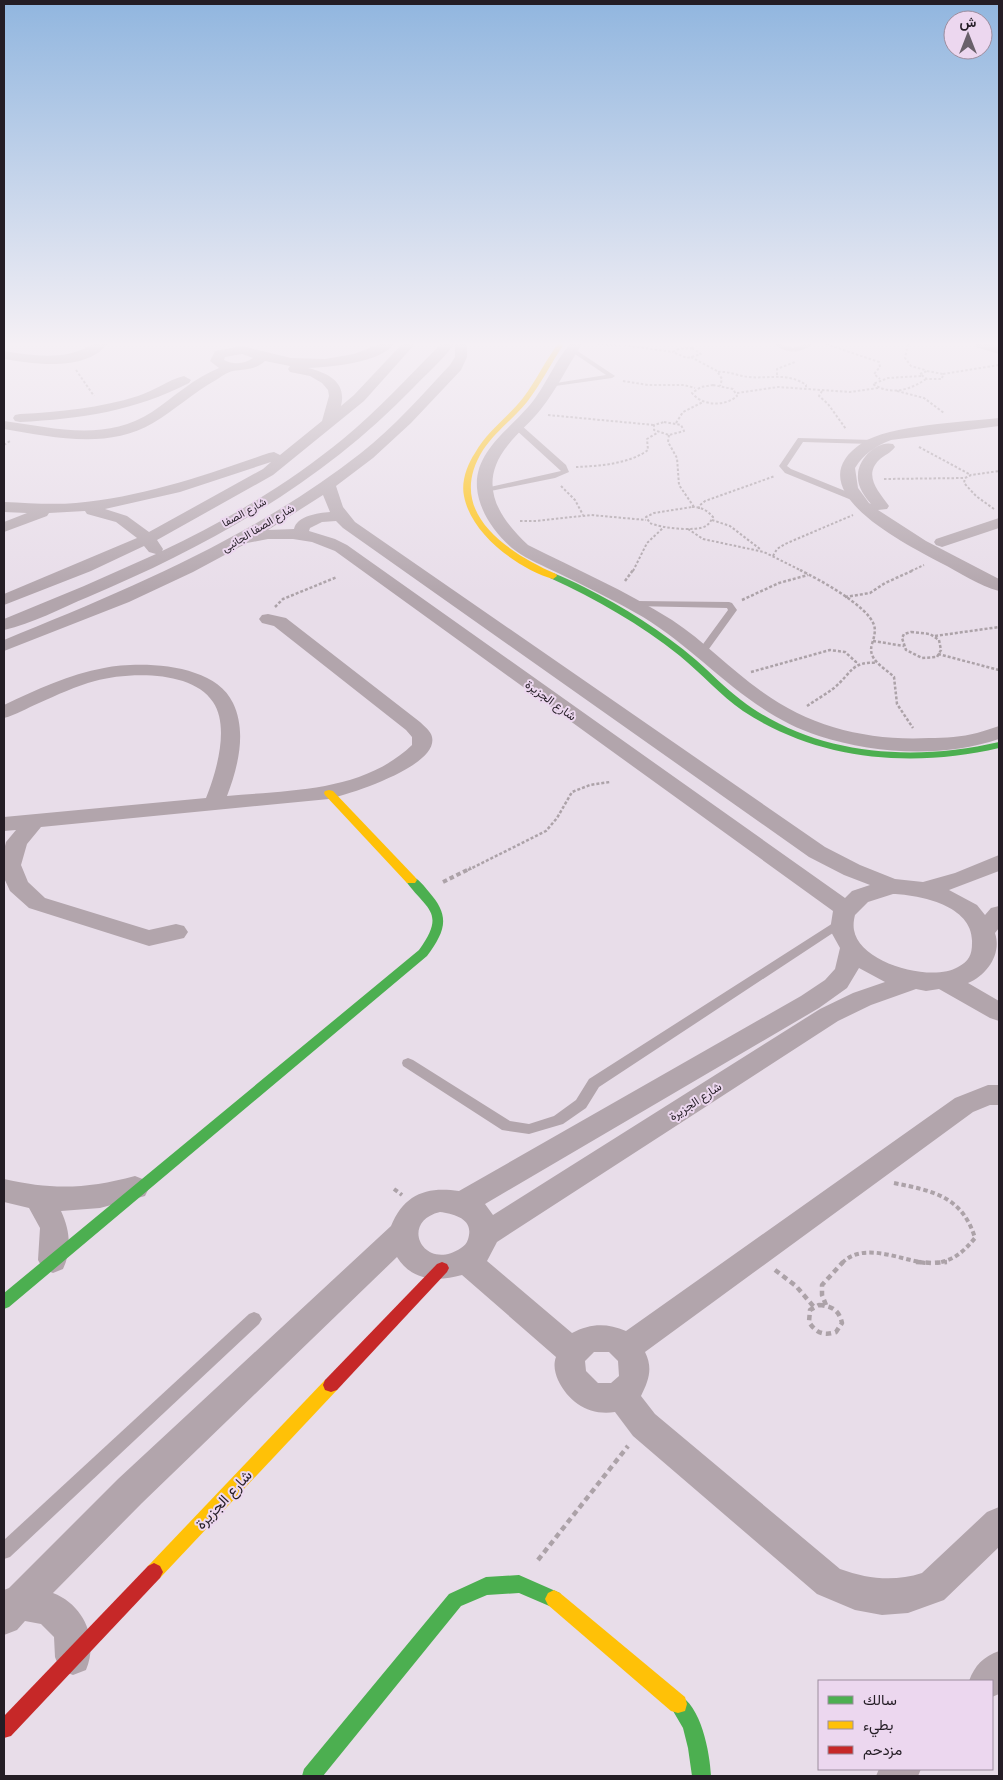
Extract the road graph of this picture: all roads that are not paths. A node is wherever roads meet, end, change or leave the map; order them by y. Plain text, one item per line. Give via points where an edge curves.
1 (18, 427) edge
2 (40, 427) edge
3 (131, 427) edge
4 (324, 427) edge
5 (365, 427) edge
6 (397, 427) edge
7 (500, 427) edge
8 (518, 427) joint
9 (962, 427) edge
10 (38, 430) junction
11 (999, 430) edge
12 (871, 442) junction
13 (301, 446) junction
14 (848, 478) junction
15 (864, 479) junction
16 (328, 485) junction
17 (484, 491) junction
18 (862, 504) junction
19 (4, 507) edge
20 (79, 508) junction
21 (54, 510) junction
22 (339, 516) junction
23 (999, 523) edge
24 (492, 524) junction
25 (4, 527) edge
26 (301, 534) junction
27 (147, 539) junction
28 (242, 539) junction
29 (943, 549) junction
30 (162, 557) junction
31 (546, 567) junction
32 (999, 573) edge
33 (4, 582) edge
34 (999, 586) edge
35 (33, 589) junction
36 (73, 598) junction
37 (4, 600) edge
38 (636, 604) junction
39 (272, 620) road end
40 (4, 625) edge
41 (4, 646) edge
42 (703, 651) junction
43 (573, 682) junction
44 (545, 696) junction
45 (4, 712) edge
46 (999, 732) edge
47 (999, 745) edge
48 (329, 793) junction
49 (214, 804) junction
50 (35, 821) junction
51 (4, 824) edge
52 (999, 862) edge
53 (892, 886) junction
54 (926, 889) junction
55 (999, 914) edge
56 (843, 916) junction
57 (176, 932) dead end
58 (989, 943) edge
59 (851, 949) junction
60 (912, 981) junction
61 (944, 981) junction
62 (999, 1012) edge
63 (408, 1063) dead end
64 (999, 1095) edge
65 (141, 1187) junction
66 (4, 1191) edge
67 (39, 1199) junction
68 (463, 1203) junction
69 (404, 1232) junction
70 (484, 1236) junction
71 (53, 1260) junction
72 (454, 1265) junction
73 (4, 1302) edge
74 (254, 1319) dead end
75 (626, 1348) junction
76 (573, 1353) junction
77 (621, 1394) junction
78 (999, 1524) edge
79 (4, 1551) edge
80 (9, 1609) edge
81 (73, 1657) junction
82 (999, 1669) edge
83 (988, 1680) edge
84 (4, 1729) edge
85 (311, 1776) edge
86 (702, 1776) edge

1 - 10 street
2 - 10 street
3 - 10 street via 81,436
4 - 13 street, شارع الصفا
5 - 30 street, شارع الصفا via 334,453 257,506
6 - 16 street, شارع الصفا الجانبى via 368,455
7 - 24 street via 474,458 468,474 467,492 472,510
8 - 17 street via 490,459 484,477
8 - 17 lane via 563,467 564,474
9 - 12 street via 905,432
11 - 15 street via 906,441 885,448 869,461
12 - 14 street via 853,458
12 - 18 lane via 801,440 783,464 788,471
13 - 20 street via 183,488
13 - 27 street, شارع الصفا via 268,472
14 - 15 street
14 - 18 street via 850,488
15 - 29 street via 869,492 882,507
16 - 22 street via 331,501
16 - 28 street, شارع الصفا الجانبى
17 - 24 street
18 - 29 street via 896,529
19 - 21 street
20 - 21 street
20 - 27 street via 122,519
21 - 25 street
22 - 26 street via 310,520 302,526
22 - 43 street
23 - 29 street
24 - 31 street
26 - 28 street, شارع الجزيرة via 261,534
26 - 44 street, شارع الجزيرة via 328,541 340,548
27 - 30 street
27 - 35 street, شارع الصفا
28 - 41 street, شارع الصفا الجانبى via 123,598
29 - 32 street
29 - 34 street
30 - 36 street, شارع الصفا
31 - 38 street via 609,590
31 - 47 street via 634,618 690,659 755,715 799,735 844,748 886,755 931,756
33 - 35 street
35 - 36 street
35 - 37 street, شارع الصفا
36 - 40 street, شارع الصفا
38 - 42 street
38 - 42 lane via 723,604 733,608
39 - 48 street via 422,736 422,746 413,756 362,782
42 - 46 street via 765,704 823,731 870,742 914,745 977,739
43 - 44 street
43 - 53 street via 817,852
44 - 56 street, شارع الجزيرة
45 - 49 street via 88,676 122,670 155,670 185,676 208,687 224,703 230,726 225,776
48 - 49 street
48 - 65 street via 435,905 440,921 436,938 423,953
49 - 50 street
50 - 51 street
50 - 57 street via 16,842 10,865 18,886 37,903 149,938
52 - 54 street
53 - 54 street
53 - 56 street via 872,889 855,897
54 - 58 street via 962,906 975,918
55 - 58 street
56 - 59 street via 843,936
56 - 63 lane via 594,1083 581,1104 558,1120 529,1129 507,1126
58 - 61 street via 976,967 962,976
59 - 60 street via 867,964 888,975
59 - 68 street via 850,965 842,980 810,1002
60 - 61 street
60 - 70 street, شارع الجزيرة via 829,1015
61 - 62 street
64 - 75 street via 988,1095 964,1105
65 - 67 street via 81,1200
65 - 71 street
66 - 67 street
67 - 71 street via 51,1216 56,1237
68 - 69 street via 428,1202 411,1215
68 - 70 street via 479,1216 484,1225
69 - 72 street via 405,1243 418,1261 429,1266
69 - 80 street via 130,1490
70 - 72 street via 482,1246
71 - 73 street
72 - 76 street
72 - 81 street, شارع الجزيرة
74 - 79 lane
75 - 76 street via 613,1340 597,1338 583,1342
75 - 77 street via 634,1359 636,1372 631,1385
76 - 77 street via 570,1375 585,1393 597,1398
77 - 78 street via 644,1425 829,1582 855,1592 882,1597 908,1595 932,1588
80 - 81 street via 41,1605 60,1615 71,1633
81 - 84 street, شارع الجزيرة
82 - 83 street
85 - 86 street via 455,1600 486,1586 519,1584 551,1597 685,1710 701,1758

